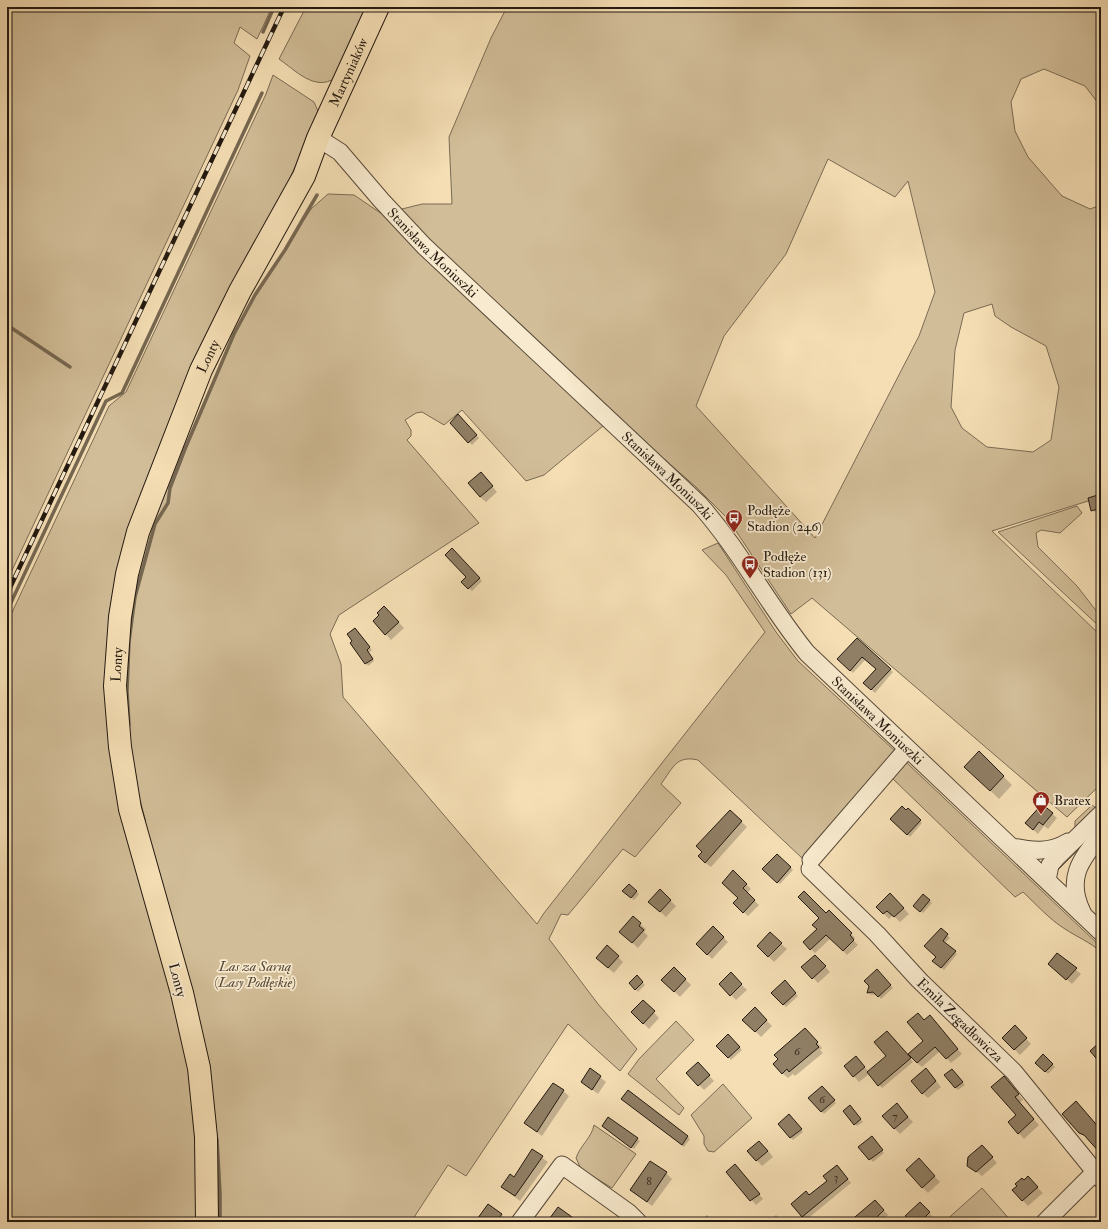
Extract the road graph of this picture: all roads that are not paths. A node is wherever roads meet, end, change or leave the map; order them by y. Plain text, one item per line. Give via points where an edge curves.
1 (378, 7) edge
2 (318, 138) junction
3 (907, 749) junction
4 (1101, 814) edge
5 (1101, 835) edge
6 (1076, 837) junction
7 (1012, 847) junction
8 (1089, 849) junction
9 (1047, 880) junction
10 (1084, 916) junction
11 (1101, 932) edge
12 (1099, 1172) edge
13 (206, 1222) edge
14 (520, 1222) edge
15 (638, 1222) edge
16 (1045, 1222) edge

1 - 2 main road, Martyniaków
2 - 3 street, Stanisława Moniuszki via 340,152 424,246 699,504 730,542 807,653
2 - 13 main road, Lonty via 304,176 220,330 169,451 138,532 121,610 116,655 115,686 120,747 130,809 182,994 199,1068 206,1138
3 - 7 street, Stanisława Moniuszki
3 - 12 street, Emila Zegadłowicza via 811,864 919,980 1014,1072
4 - 6 street
5 - 8 street
6 - 7 street via 1057,848 1045,851
6 - 9 street via 1050,865
7 - 9 street, Stanisława Moniuszki
8 - 9 street via 1068,870
8 - 10 street via 1076,870 1074,884 1076,901
9 - 10 street, Stanisława Moniuszki
10 - 11 street, Stanisława Moniuszki
12 - 16 street
14 - 15 street via 562,1165

